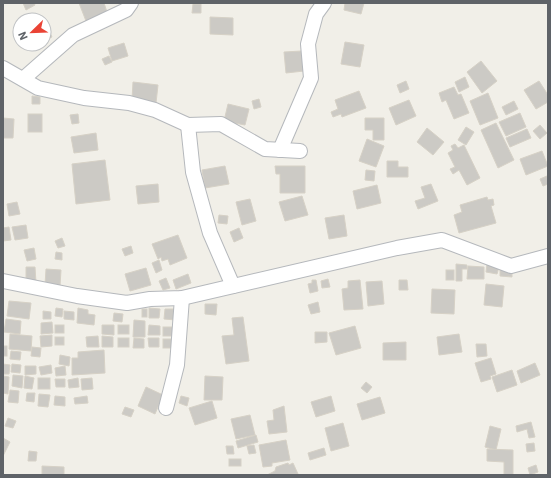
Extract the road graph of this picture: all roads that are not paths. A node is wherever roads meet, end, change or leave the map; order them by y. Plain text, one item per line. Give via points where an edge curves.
1 (131, 3) edge
2 (324, 3) edge
3 (3, 68) edge
4 (23, 79) junction
5 (188, 124) junction
6 (280, 150) junction
7 (300, 151) dead end
8 (548, 256) edge
9 (3, 281) edge
10 (233, 286) junction
11 (182, 298) junction
12 (166, 408) dead end

1 - 4 street via 126,10 73,35
2 - 6 street via 316,14 308,44 311,78
3 - 4 street
4 - 5 street via 38,88 155,110
5 - 6 street via 221,124 265,149
5 - 10 street via 193,172 210,233
6 - 7 street
8 - 10 street via 511,266 442,240
9 - 11 street via 127,303
10 - 11 street
11 - 12 street via 177,365

